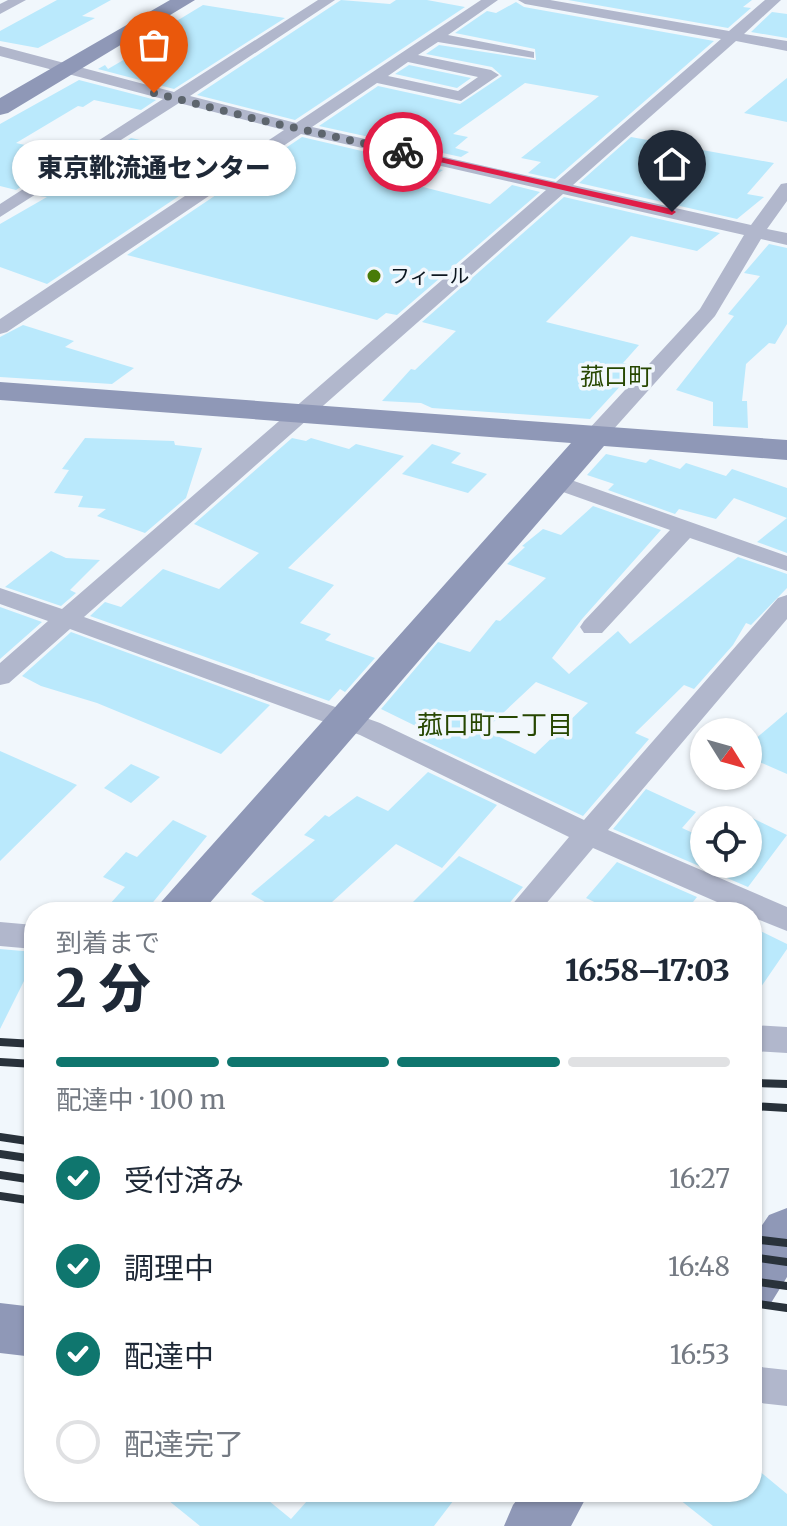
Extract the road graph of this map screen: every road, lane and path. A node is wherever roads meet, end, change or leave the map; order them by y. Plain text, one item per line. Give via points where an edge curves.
1 (19, 0) edge
2 (165, 0) edge
3 (185, 0) edge
4 (328, 0) edge
5 (491, 0) edge
6 (525, 0) edge
7 (774, 0) edge
8 (0, 10) edge
9 (435, 37) junction
10 (732, 37) junction
11 (787, 46) edge
12 (0, 51) edge
13 (529, 55) dead end
14 (404, 57) junction
15 (60, 67) junction
16 (374, 78) junction
17 (0, 95) edge
18 (178, 99) junction
19 (0, 108) edge
20 (298, 128) junction
21 (560, 187) junction
22 (787, 188) edge
23 (0, 212) edge
24 (756, 231) junction
25 (787, 239) edge
26 (3, 323) edge
27 (0, 391) edge
28 (298, 414) junction
29 (595, 436) junction
30 (787, 450) edge
31 (557, 482) junction
32 (687, 527) junction
33 (787, 564) edge
34 (0, 595) edge
35 (787, 603) edge
36 (67, 619) junction
37 (593, 627) dead end
38 (0, 677) edge
39 (348, 720) junction
40 (589, 834) junction
41 (186, 902) edge
42 (530, 902) edge
43 (746, 902) edge
44 (762, 909) edge
45 (787, 920) edge
46 (0, 934) edge
47 (24, 936) edge
48 (762, 1039) edge
49 (787, 1040) edge
50 (787, 1231) edge
51 (762, 1270) edge
52 (0, 1328) edge
53 (24, 1331) edge
54 (762, 1385) edge
55 (787, 1388) edge
56 (552, 1502) edge
57 (534, 1526) edge

1 - 8 street
2 - 15 street
3 - 15 street
4 - 18 street
5 - 9 street
6 - 10 street
7 - 10 street
9 - 13 street
9 - 14 street
10 - 11 street
10 - 21 street
12 - 15 street
14 - 16 street
14 - 16 street via 491,75 461,96
15 - 17 street
15 - 18 street
15 - 19 street
16 - 20 street
18 - 20 street
18 - 23 street
20 - 21 street
20 - 26 street
21 - 24 street
21 - 28 street
22 - 24 street
24 - 25 street
24 - 29 street via 708,312
27 - 28 street
28 - 29 street
28 - 36 street
29 - 30 street
29 - 31 street
31 - 32 street
31 - 39 street
32 - 33 street
32 - 37 street
34 - 36 street
35 - 40 street
36 - 38 street
36 - 39 street
39 - 40 street
39 - 41 street
40 - 42 street
40 - 43 street
44 - 45 street
46 - 47 street
48 - 49 street
50 - 51 street
52 - 53 street
54 - 55 street
56 - 57 street

